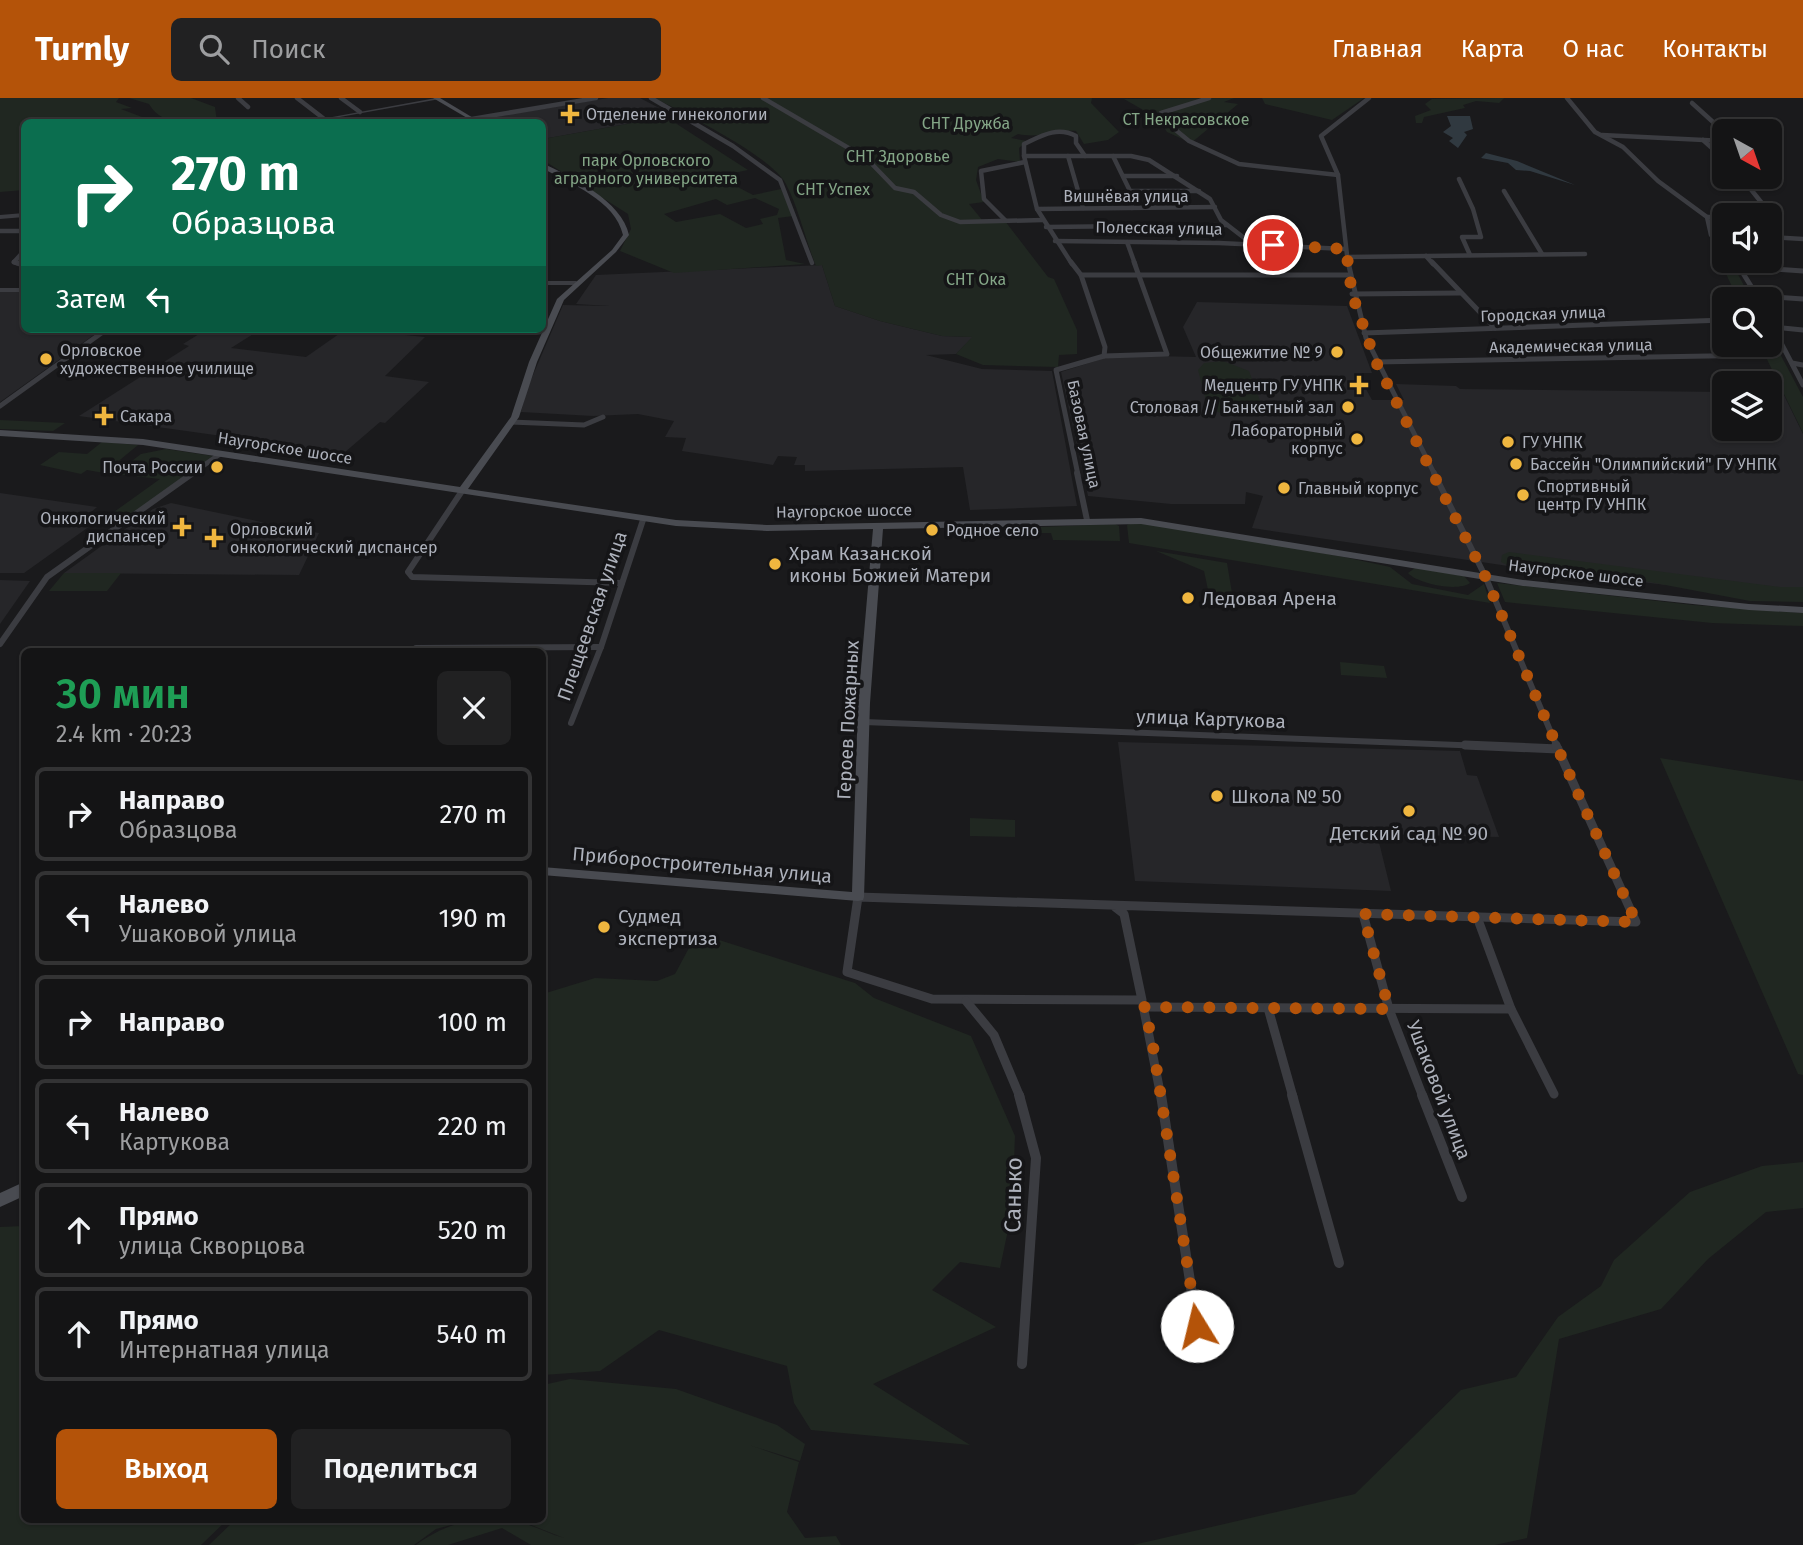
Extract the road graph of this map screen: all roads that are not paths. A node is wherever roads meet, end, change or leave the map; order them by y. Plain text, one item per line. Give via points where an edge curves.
1 (238, 98) edge
2 (298, 98) edge
3 (341, 98) edge
4 (439, 98) edge
5 (596, 98) edge
6 (650, 98) edge
7 (763, 98) edge
8 (1209, 98) edge
9 (1369, 98) edge
10 (1567, 98) edge
11 (1692, 103) dead end
12 (247, 107) dead end
13 (360, 112) junction
14 (323, 118) junction
15 (319, 119) edge
16 (472, 119) edge
17 (486, 119) edge
18 (1712, 121) edge
19 (1600, 135) junction
20 (1703, 140) junction
21 (1712, 140) edge
22 (1712, 148) edge
23 (1024, 156) junction
24 (1068, 156) junction
25 (1085, 156) junction
26 (1113, 156) junction
27 (1025, 162) junction
28 (546, 168) edge
29 (1338, 175) junction
30 (1124, 176) junction
31 (1178, 176) junction
32 (1459, 178) dead end
33 (1752, 189) edge
34 (1130, 191) junction
35 (1199, 191) junction
36 (1504, 191) dead end
37 (1763, 203) edge
38 (1215, 207) junction
39 (1083, 208) junction
40 (1132, 208) junction
41 (1037, 209) junction
42 (21, 215) edge
43 (0, 217) edge
44 (1707, 218) junction
45 (1712, 218) edge
46 (1005, 220) junction
47 (1043, 220) junction
48 (1227, 225) junction
49 (1046, 227) junction
50 (1156, 227) junction
51 (0, 231) edge
52 (21, 231) edge
53 (1710, 235) edge
54 (1782, 238) edge
55 (1803, 239) edge
56 (1055, 241) junction
57 (1127, 242) junction
58 (1161, 243) junction
59 (1251, 244) junction
60 (1346, 249) junction
61 (21, 254) edge
62 (1542, 254) junction
63 (1585, 254) dead end
64 (1470, 255) junction
65 (1426, 256) junction
66 (1347, 257) junction
67 (812, 263) dead end
68 (21, 264) edge
69 (1782, 270) edge
70 (1803, 271) edge
71 (1138, 272) junction
72 (1081, 275) junction
73 (1349, 275) junction
74 (576, 283) junction
75 (546, 284) edge
76 (0, 290) edge
77 (21, 290) edge
78 (1460, 293) junction
79 (1352, 294) junction
80 (1782, 299) edge
81 (1803, 299) edge
82 (1712, 320) edge
83 (1496, 328) junction
84 (1782, 328) edge
85 (1803, 330) edge
86 (546, 332) edge
87 (101, 333) edge
88 (546, 333) edge
89 (1364, 333) junction
90 (1782, 345) edge
91 (1104, 356) junction
92 (1712, 356) edge
93 (1376, 362) junction
94 (1792, 363) junction
95 (1803, 365) edge
96 (1803, 385) edge
97 (0, 406) edge
98 (603, 417) dead end
99 (511, 422) junction
100 (0, 433) edge
101 (220, 454) junction
102 (462, 491) junction
103 (643, 520) junction
104 (1087, 520) junction
105 (878, 526) junction
106 (1486, 578) junction
107 (622, 583) junction
108 (1803, 610) edge
109 (0, 644) edge
110 (601, 647) junction
111 (416, 648) dead end
112 (863, 722) junction
113 (571, 723) dead end
114 (1558, 749) junction
115 (546, 872) edge
116 (858, 897) junction
117 (1115, 907) junction
118 (1363, 914) junction
119 (1477, 917) junction
120 (966, 1001) junction
121 (1143, 1003) junction
122 (1268, 1009) junction
123 (1389, 1009) junction
124 (1511, 1009) junction
125 (1554, 1094) dead end
126 (21, 1190) edge
127 (1462, 1197) dead end
128 (0, 1200) edge
129 (1339, 1263) dead end
130 (1197, 1326) dead end
131 (1022, 1364) dead end

1 - 12 street
2 - 14 street
3 - 13 street
4 - 13 street
4 - 16 main road
5 - 17 street
6 - 67 street via 701,126 780,180
7 - 46 street via 870,162 894,188 914,192 941,215 960,222
8 - 29 street via 1161,113 1177,119 1166,122 1176,133 1239,164
9 - 29 street via 1321,134 1325,153
10 - 19 street
11 - 18 street
13 - 14 street
14 - 15 street
19 - 20 street
19 - 44 street via 1623,147
20 - 21 street
20 - 22 street
23 - 24 street
23 - 25 street via 1024,144 1056,130 1076,136
23 - 27 street
24 - 25 street
24 - 39 street
25 - 26 street
26 - 30 street
26 - 31 street via 1146,159
27 - 41 street
27 - 46 street via 981,171 984,199
28 - 74 main road via 612,209 621,216 626,230 620,246
29 - 60 street
30 - 31 street
30 - 34 street
31 - 35 street
32 - 64 street via 1481,237 1462,237
33 - 37 street
34 - 35 street
34 - 40 street
35 - 38 street
36 - 62 street
38 - 40 street, Вишнёвая улица
38 - 48 street
39 - 40 street, Вишнёвая улица
39 - 41 street, Вишнёвая улица
41 - 47 street
42 - 43 street
44 - 45 street
44 - 53 street
46 - 47 street
47 - 49 street
48 - 50 street
48 - 59 street
49 - 50 street
49 - 56 street
50 - 58 street
51 - 52 street
54 - 55 street
56 - 57 street, Полесская улица
56 - 72 street
57 - 58 street, Полесская улица
57 - 71 street
58 - 59 street, Полесская улица
59 - 60 street, Полесская улица
60 - 66 street
61 - 68 street via 14,262
62 - 63 street
62 - 64 street
64 - 65 street
65 - 66 street
65 - 78 street
66 - 73 street
69 - 70 street
71 - 72 street
71 - 73 street
71 - 91 street via 1167,354
72 - 91 street
73 - 79 street
74 - 75 street
74 - 86 main road via 561,299
76 - 77 street
78 - 79 street
78 - 83 street
79 - 89 street
80 - 81 street
82 - 83 street, Городская улица
83 - 89 street, Городская улица
84 - 85 street
87 - 97 street
88 - 99 main road
89 - 93 street
90 - 94 street
91 - 104 street, Базовая улица via 1056,370
92 - 93 street, Академическая улица
93 - 106 street
94 - 95 street
94 - 96 street
98 - 99 street via 584,425
99 - 102 main road
100 - 101 main road, Наугорское шоссе via 104,438
101 - 102 main road, Наугорское шоссе
101 - 109 street via 47,577
102 - 103 main road, Наугорское шоссе
102 - 107 street via 408,572 416,578
103 - 105 main road, Наугорское шоссе via 767,528
103 - 107 street, Плещеевская улица
104 - 105 main road, Наугорское шоссе
104 - 106 main road, Наугорское шоссе via 1161,523
105 - 112 main road, Героев Пожарных
106 - 108 main road, Наугорское шоссе
106 - 114 street
107 - 110 street, Плещеевская улица
110 - 111 street
110 - 113 street, Плещеевская улица
112 - 114 street, улица Картукова
112 - 116 main road, Героев Пожарных
114 - 119 street, Приборостроительная улица via 1636,922
115 - 116 main road, Приборостроительная улица
116 - 117 street, Приборостроительная улица
116 - 120 street via 847,972 932,999
117 - 118 street, Приборостроительная улица
117 - 121 street via 1124,914
118 - 119 street, Приборостроительная улица
118 - 123 street, Ушаковой улица
119 - 124 street
120 - 121 street
120 - 131 street, Санько via 994,1035 1018,1090 1036,1158
121 - 122 street
121 - 130 street
122 - 123 street
122 - 129 street
123 - 124 street
123 - 127 street, Ушаковой улица
124 - 125 street
126 - 128 main road

